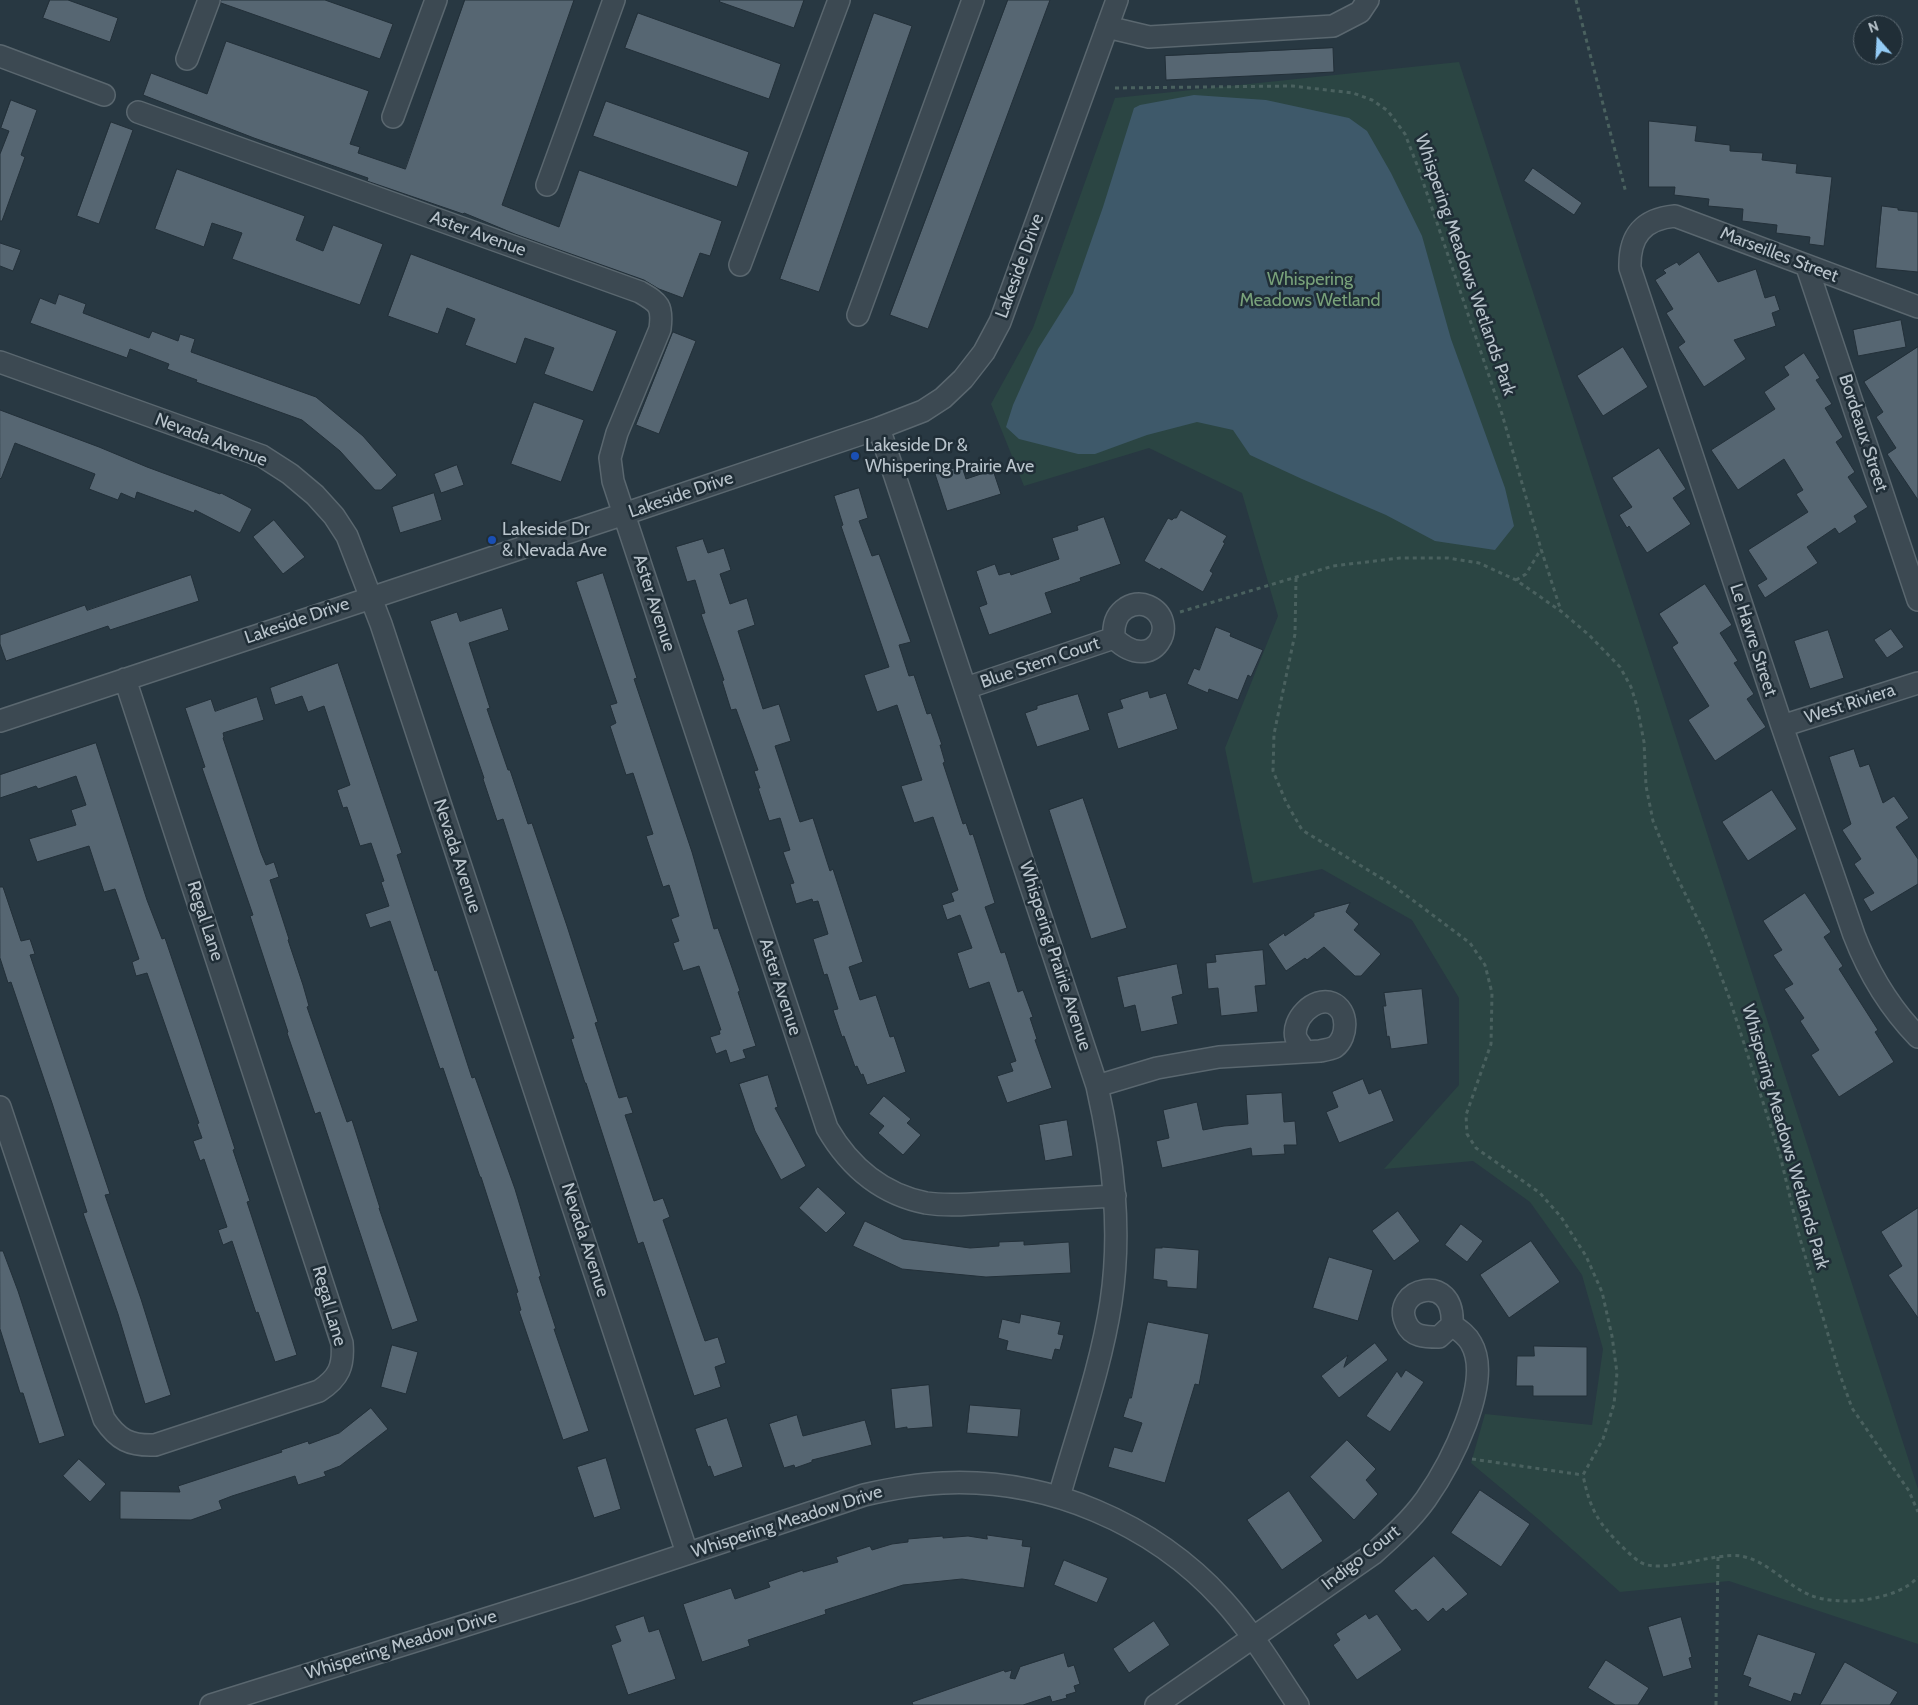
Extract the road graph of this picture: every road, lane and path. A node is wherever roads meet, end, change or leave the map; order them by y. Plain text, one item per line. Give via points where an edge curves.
1 (209, 0) edge
2 (436, 0) edge
3 (614, 0) edge
4 (838, 0) edge
5 (972, 0) edge
6 (1117, 0) edge
7 (1368, 0) edge
8 (1576, 0) edge
9 (1107, 26) junction
10 (0, 56) edge
11 (187, 59) dead end
12 (1115, 88) dead end
13 (104, 95) dead end
14 (138, 112) dead end
15 (393, 117) dead end
16 (546, 185) dead end
17 (1626, 193) dead end
18 (1641, 230) joint
19 (740, 265) dead end
20 (1808, 266) junction
21 (1918, 307) edge
22 (858, 315) dead end
23 (0, 362) edge
24 (879, 428) junction
25 (624, 514) junction
26 (1541, 549) junction
27 (1296, 578) junction
28 (1516, 580) junction
29 (371, 596) junction
30 (1918, 600) edge
31 (1562, 612) junction
32 (1180, 613) dead end
33 (1114, 638) dead end
34 (125, 679) junction
35 (1918, 682) edge
36 (966, 688) junction
37 (0, 720) edge
38 (1782, 726) junction
39 (1918, 1037) edge
40 (1304, 1051) dead end
41 (1097, 1086) junction
42 (0, 1107) edge
43 (1116, 1196) junction
44 (1452, 1325) dead end
45 (1452, 1456) junction
46 (1583, 1475) junction
47 (1059, 1497) junction
48 (1918, 1512) edge
49 (687, 1553) junction
50 (1718, 1556) junction
51 (1918, 1577) edge
52 (1253, 1638) junction
53 (212, 1705) edge
54 (1156, 1705) edge
55 (1298, 1705) edge
56 (1716, 1705) edge

1 - 11 street
2 - 15 street
3 - 16 street
4 - 19 street
5 - 22 street
6 - 9 street, Lakeside Drive
7 - 9 street via 1360,12 1333,26 1149,37
8 - 17 path
9 - 24 street, Lakeside Drive via 1000,322 984,352 943,398 923,411
10 - 13 street
12 - 26 path, Whispering Meadows Wetlands Park via 1292,86 1353,93 1388,111 1405,134 1419,170 1502,414
14 - 25 street, Aster Avenue via 640,292 656,301 662,315 660,329 616,433 610,458 613,481
18 - 20 street, Marseilles Street via 1662,217 1675,216
18 - 38 street, Le Havre Street via 1633,241 1630,268
20 - 21 street, Marseilles Street
20 - 30 street, Bordeaux Street
23 - 29 street, Nevada Avenue via 262,456 290,474 334,516 347,536
24 - 25 street, Lakeside Drive
24 - 36 street, Whispering Prairie Avenue
25 - 29 street, Lakeside Drive
25 - 43 street, Aster Avenue via 826,1128 838,1148 879,1185 926,1203 954,1205
26 - 28 path via 1526,574
26 - 31 path, Whispering Meadows Wetlands Park
27 - 28 path, Whispering Meadows Wetlands Park via 1334,566 1400,558 1448,558 1479,563
27 - 32 path, Whispering Meadows Wetlands Park
27 - 46 path via 1295,634 1274,734 1273,771 1302,830 1391,884 1470,943 1485,965 1492,993 1491,1044 1466,1115 1467,1134 1476,1148 1540,1193 1561,1217 1586,1256 1602,1292 1612,1336 1617,1373 1614,1404 1603,1438
28 - 31 path, Whispering Meadows Wetlands Park
29 - 34 street, Lakeside Drive
29 - 49 street, Nevada Avenue
31 - 48 path, Whispering Meadows Wetlands Park via 1620,667 1631,687 1644,742 1646,786 1653,821 1705,934 1729,997 1780,1155 1839,1372 1852,1408 1909,1492
33 - 36 street, Blue Stem Court
34 - 37 street, Lakeside Drive
34 - 42 street, Regal Lane via 342,1342 339,1372 330,1384 319,1391 155,1445 139,1445 112,1431 104,1419
35 - 38 street, West Riviera
36 - 41 street, Whispering Prairie Avenue
38 - 39 street, Le Havre Street via 1864,961 1891,1006
40 - 41 street via 1219,1057 1157,1068
41 - 43 street, Whispering Prairie Avenue via 1108,1134
43 - 47 street, Whispering Prairie Avenue via 1111,1302 1100,1356
44 - 45 street, Indigo Court via 1471,1343 1477,1358 1478,1374 1462,1434
45 - 46 path
45 - 52 street, Indigo Court via 1425,1500 1373,1554
46 - 50 path via 1598,1519 1641,1563 1657,1566
47 - 49 street, Whispering Meadow Drive via 977,1483 897,1488 864,1495
47 - 52 street, Whispering Meadow Drive via 1125,1524 1166,1549 1195,1572
49 - 53 street, Whispering Meadow Drive
50 - 51 path via 1741,1556 1761,1563 1810,1595 1841,1602 1879,1597 1911,1585
50 - 56 path
52 - 54 street, Indigo Court
52 - 55 street, Whispering Meadow Drive

